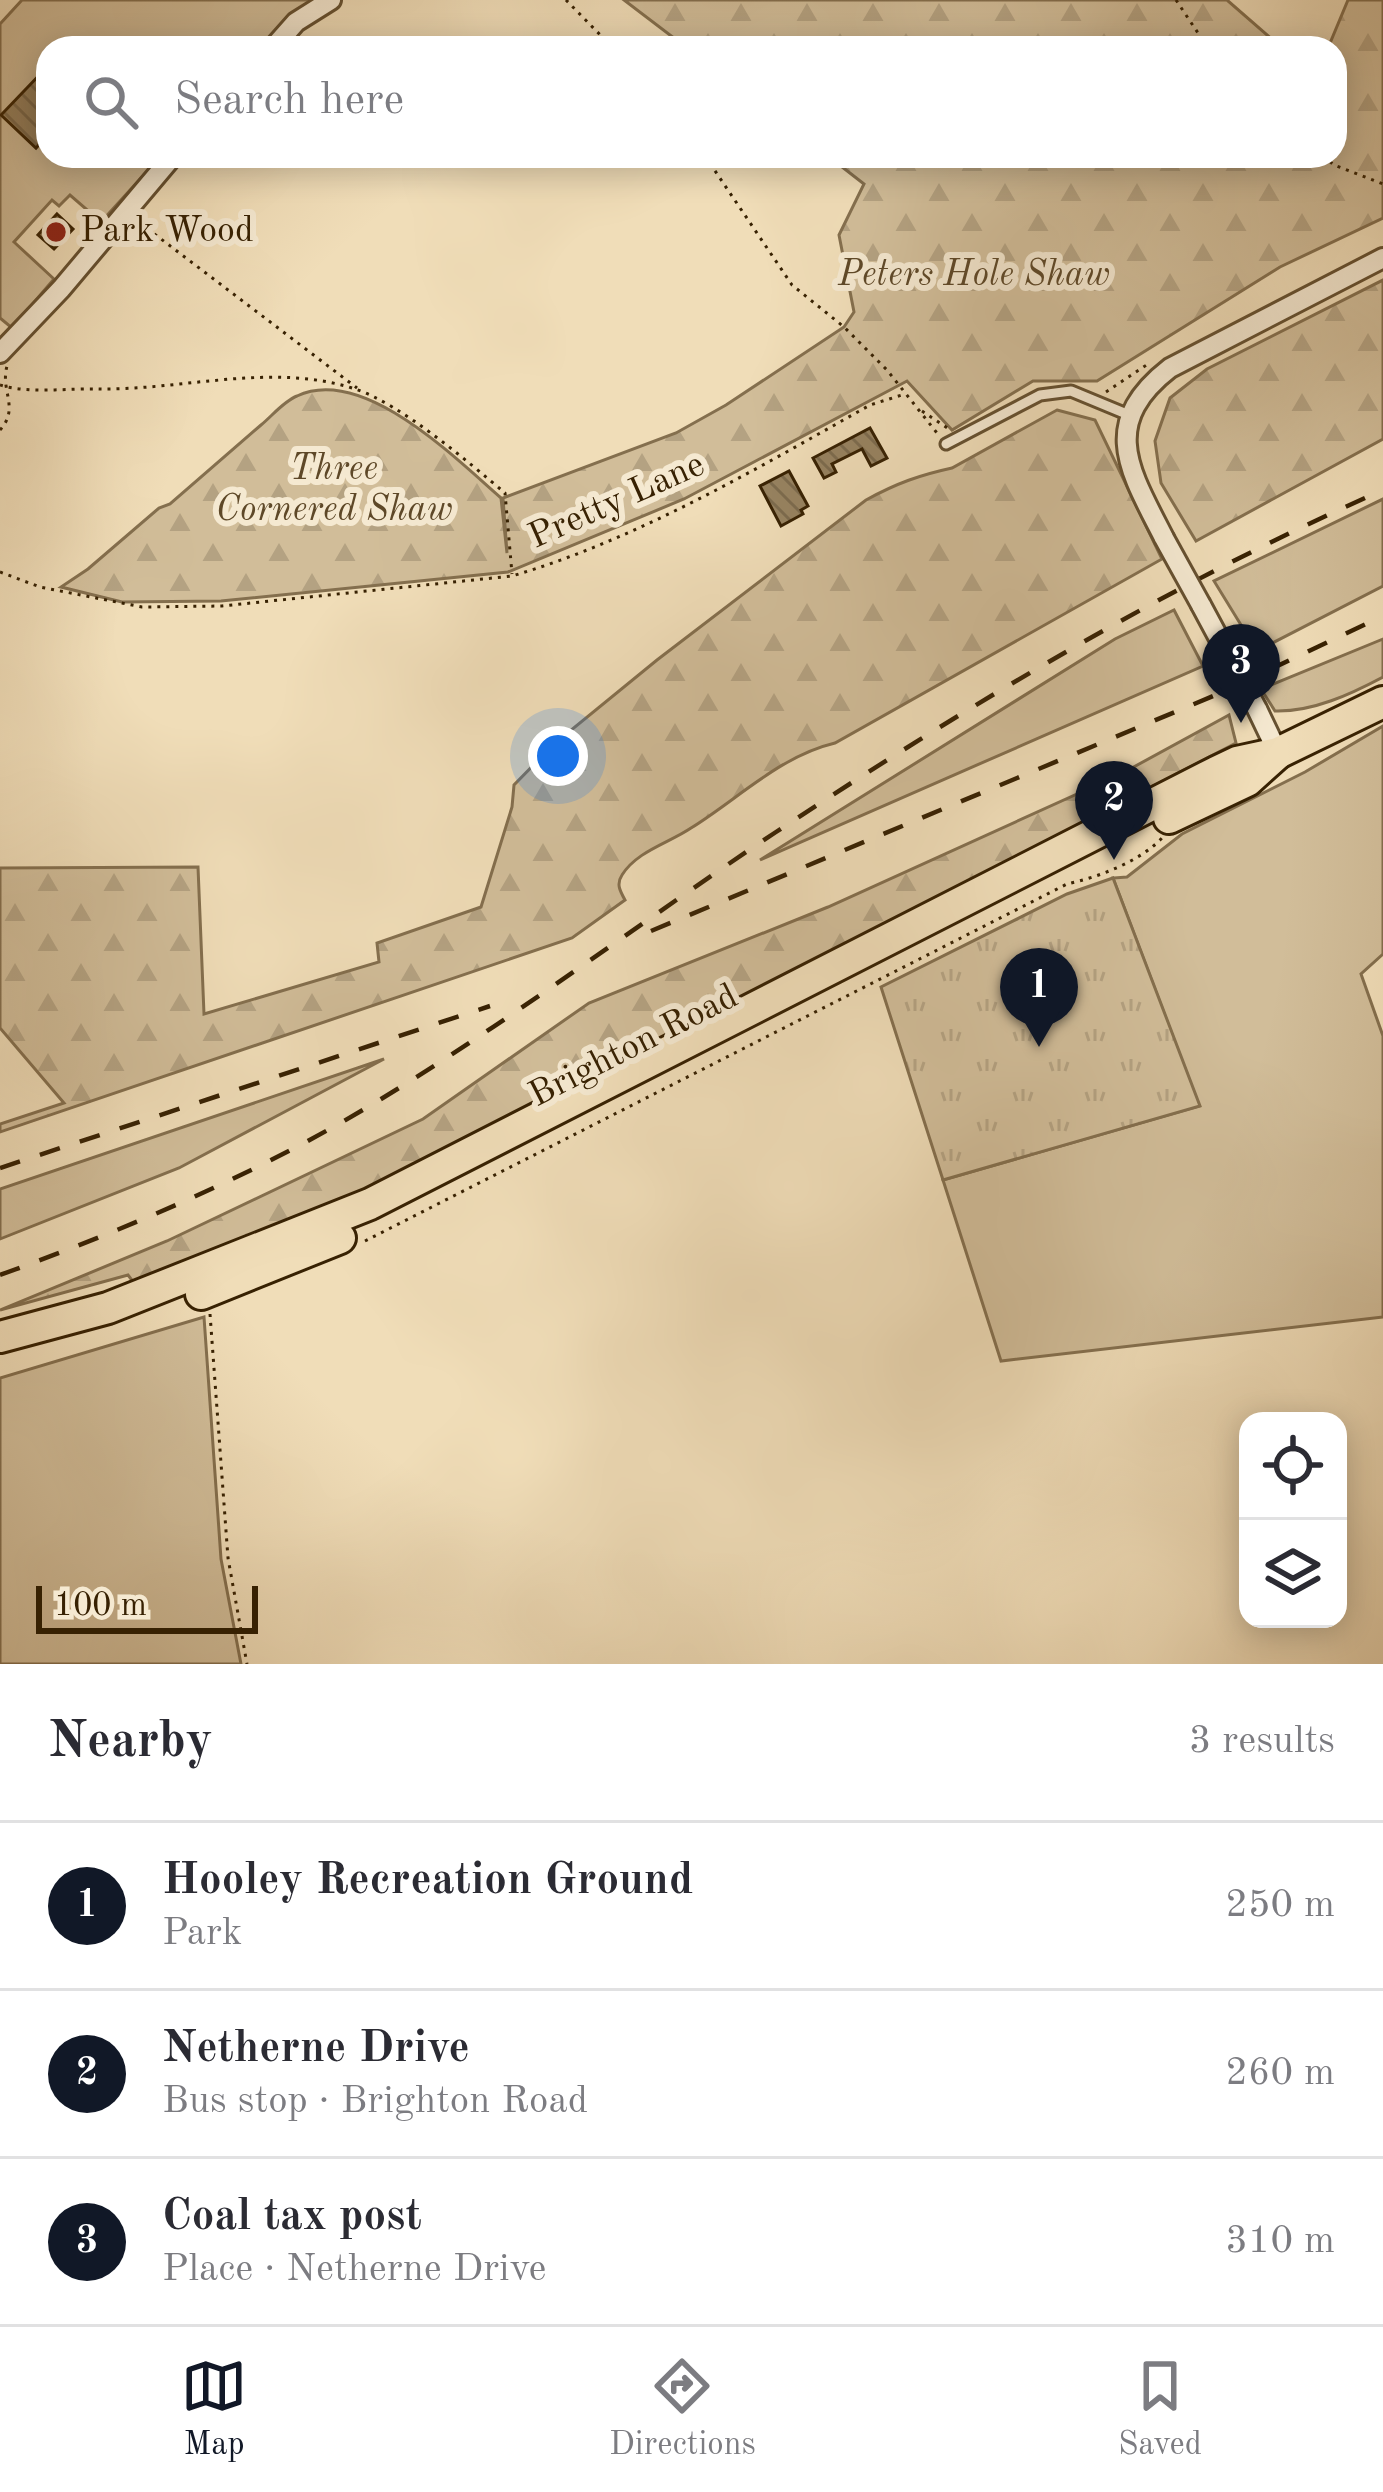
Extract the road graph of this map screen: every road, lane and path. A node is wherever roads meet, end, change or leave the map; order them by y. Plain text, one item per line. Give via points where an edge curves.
1 (331, 0) edge
2 (566, 0) edge
3 (1177, 0) edge
4 (284, 36) edge
5 (601, 36) edge
6 (1200, 36) edge
7 (163, 168) edge
8 (713, 168) edge
9 (1342, 168) edge
10 (1383, 184) edge
11 (135, 219) dead end
12 (1383, 258) edge
13 (3, 360) edge
14 (2, 386) edge
15 (359, 390) junction
16 (905, 394) junction
17 (918, 409) junction
18 (1129, 415) junction
19 (0, 430) edge
20 (959, 438) junction
21 (946, 444) joint
22 (0, 572) edge
23 (512, 576) junction
24 (1383, 701) edge
25 (1278, 753) junction
26 (1166, 835) dead end
27 (362, 1242) dead end
28 (209, 1306) dead end
29 (0, 1336) edge
30 (0, 1355) edge
31 (247, 1664) edge

1 - 4 street
2 - 5 path
3 - 6 path
7 - 13 street
8 - 16 path via 792,285
9 - 10 path
11 - 15 path
12 - 18 street via 1170,368 1143,389
13 - 14 path
14 - 15 path via 142,389 241,378
14 - 19 path via 11,408
15 - 23 path via 445,443 505,493
16 - 17 path
16 - 23 path, Pretty Lane via 648,523
17 - 20 path
17 - 21 path
18 - 20 lane via 1071,391 1040,395
18 - 25 street, bridge via 1128,465
20 - 21 lane
22 - 23 path, Pretty Lane via 142,607
24 - 25 highway, Brighton Road
25 - 29 highway, Brighton Road via 1216,772 370,1204 108,1307
25 - 30 highway, Brighton Road via 1247,781 378,1221 204,1293
26 - 27 path via 1154,848 902,965
28 - 31 path via 228,1558

